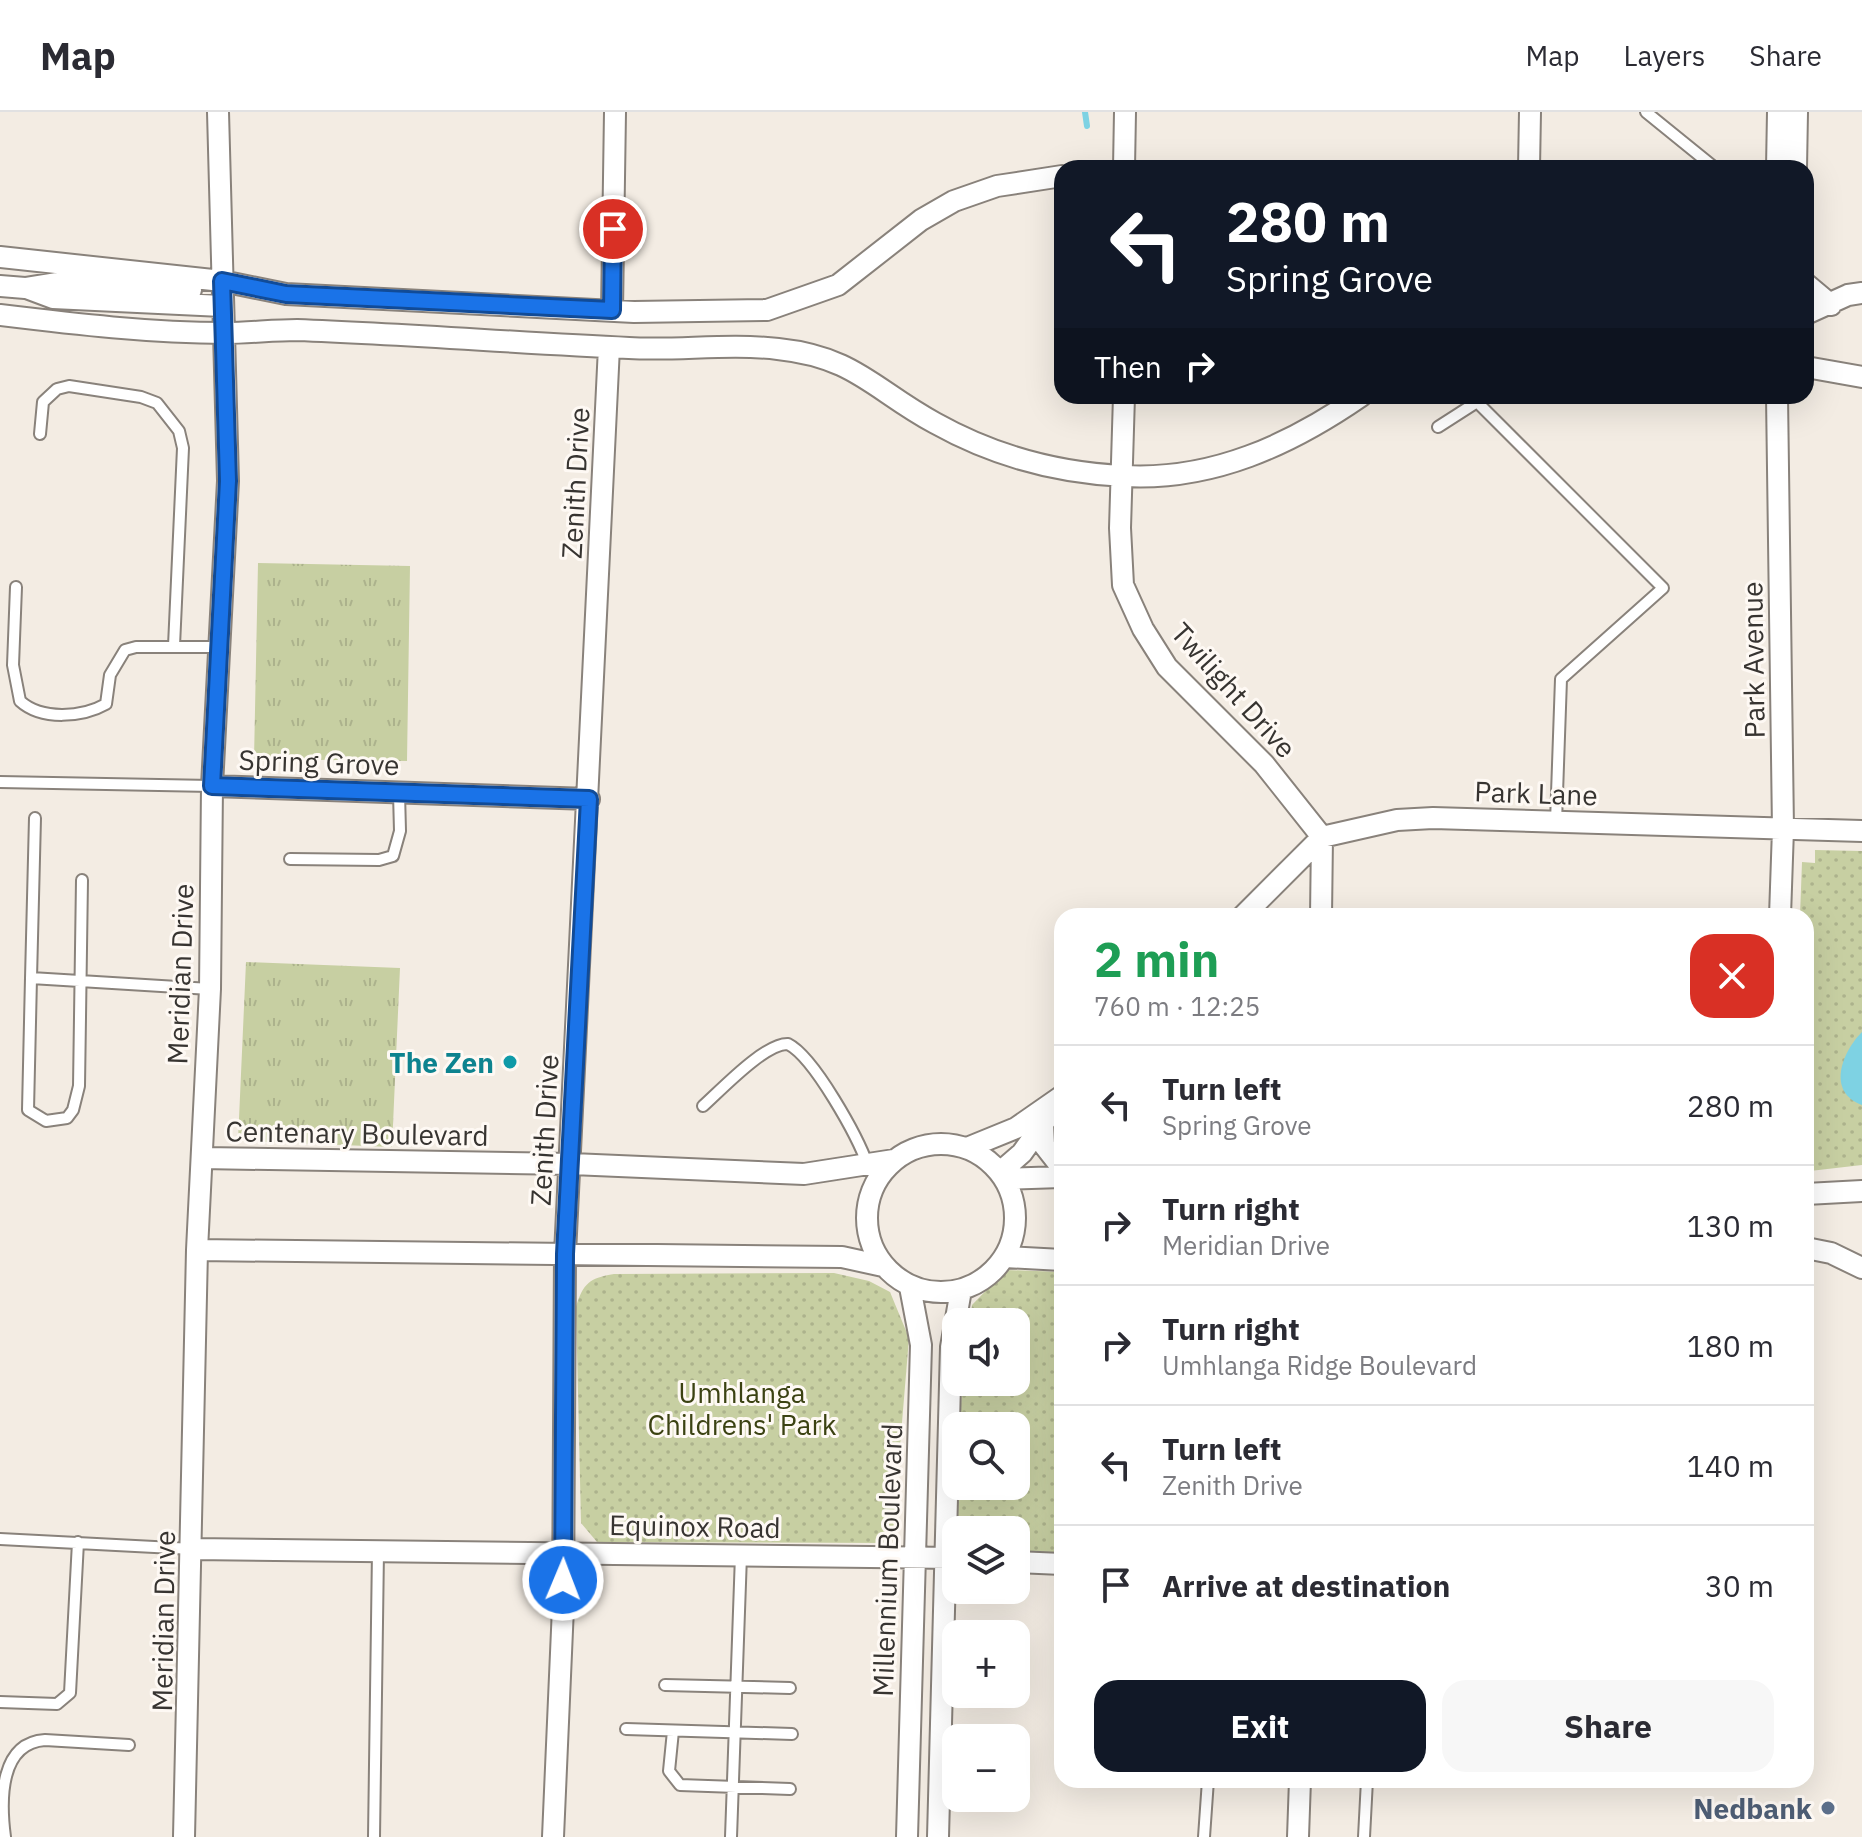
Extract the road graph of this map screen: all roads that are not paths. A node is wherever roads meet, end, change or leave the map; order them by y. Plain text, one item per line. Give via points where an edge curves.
1 (218, 112) edge
2 (615, 112) edge
3 (1125, 112) edge
4 (1530, 112) edge
5 (1646, 112) edge
6 (1778, 112) edge
7 (1797, 112) edge
8 (1124, 160) edge
9 (1529, 160) edge
10 (1705, 160) edge
11 (1777, 160) edge
12 (1796, 160) edge
13 (1054, 177) edge
14 (0, 257) edge
15 (0, 286) edge
16 (1814, 291) edge
17 (222, 293) junction
18 (1862, 293) edge
19 (1831, 305) junction
20 (612, 310) junction
21 (1814, 311) edge
22 (0, 315) edge
23 (223, 333) junction
24 (609, 347) junction
25 (1814, 373) edge
26 (1862, 377) edge
27 (1124, 404) edge
28 (1348, 404) edge
29 (1474, 404) edge
30 (1479, 404) edge
31 (1780, 404) edge
32 (1438, 427) dead end
33 (40, 434) dead end
34 (1124, 476) junction
35 (16, 587) dead end
36 (174, 646) junction
37 (220, 647) junction
38 (0, 782) edge
39 (212, 786) junction
40 (399, 793) junction
41 (589, 799) junction
42 (35, 818) dead end
43 (1556, 822) junction
44 (1783, 829) junction
45 (1862, 831) edge
46 (1322, 837) junction
47 (290, 859) dead end
48 (82, 880) dead end
49 (1251, 908) edge
50 (1321, 908) edge
51 (1780, 908) edge
52 (31, 978) junction
53 (79, 979) junction
54 (210, 989) junction
55 (1054, 1102) edge
56 (703, 1106) dead end
57 (1054, 1108) edge
58 (1043, 1124) junction
59 (967, 1148) junction
60 (202, 1158) junction
61 (1054, 1158) edge
62 (894, 1160) junction
63 (572, 1164) junction
64 (868, 1166) junction
65 (1002, 1176) junction
66 (1054, 1177) edge
67 (1862, 1191) edge
68 (1814, 1194) edge
69 (197, 1250) junction
70 (1814, 1250) edge
71 (565, 1254) junction
72 (1005, 1257) junction
73 (1054, 1260) edge
74 (883, 1266) junction
75 (1862, 1268) edge
76 (910, 1287) junction
77 (961, 1290) junction
78 (950, 1516) edge
79 (0, 1539) edge
80 (78, 1542) junction
81 (193, 1549) junction
82 (378, 1551) junction
83 (564, 1552) junction
84 (741, 1555) junction
85 (915, 1557) junction
86 (942, 1558) edge
87 (1030, 1563) edge
88 (1054, 1564) edge
89 (948, 1604) edge
90 (665, 1685) dead end
91 (735, 1685) junction
92 (790, 1688) dead end
93 (0, 1702) edge
94 (626, 1729) dead end
95 (673, 1731) junction
96 (734, 1733) junction
97 (792, 1734) dead end
98 (129, 1745) dead end
99 (733, 1788) junction
100 (1207, 1788) edge
101 (1300, 1788) edge
102 (1367, 1788) edge
103 (790, 1789) dead end
104 (5, 1837) edge
105 (184, 1837) edge
106 (374, 1837) edge
107 (553, 1837) edge
108 (731, 1837) edge
109 (907, 1837) edge
110 (938, 1837) edge
111 (1204, 1837) edge
112 (1298, 1837) edge
113 (1364, 1837) edge

1 - 17 street, Meridian Drive
2 - 20 street
3 - 8 street
4 - 9 street
5 - 10 lane
6 - 11 street
7 - 12 street
13 - 20 street via 997,186 954,201 838,285 808,299 736,312
14 - 17 street
15 - 17 street via 53,298
16 - 19 street
17 - 20 street
17 - 23 street, Meridian Drive
18 - 19 street
19 - 21 street
22 - 23 street
23 - 24 street via 293,330
23 - 37 street, Meridian Drive via 228,481
24 - 34 street via 776,348 820,356 852,368 934,423 988,448 1047,468
24 - 41 street, Zenith Drive
25 - 26 street
27 - 34 street, Twilight Drive
28 - 34 street via 1255,457 1189,473
29 - 32 lane
30 - 43 lane via 1663,588 1561,679
31 - 44 street, Park Avenue via 1776,427
33 - 36 lane via 43,402 69,386 141,397 171,417 183,448
34 - 46 street, Twilight Drive via 1123,585 1143,629 1167,667 1264,764
35 - 36 lane via 16,684 20,701 33,710 90,713 106,704 110,675 125,650
36 - 37 lane
37 - 39 street, Meridian Drive
38 - 39 lane, Spring Grove
39 - 40 street, Spring Grove
39 - 54 street, Meridian Drive
40 - 41 street, Spring Grove
40 - 47 lane via 400,831 393,856
41 - 63 street, Zenith Drive
42 - 52 lane
43 - 44 street, Park Lane
43 - 46 street, Park Lane via 1397,820
44 - 45 street, Park Lane
44 - 51 street, Park Avenue
46 - 49 street
46 - 50 street
48 - 53 lane
52 - 53 lane
52 - 53 lane via 28,1110 53,1121 67,1118 78,1098
53 - 54 lane
54 - 60 street, Meridian Drive
55 - 59 street via 1016,1128
56 - 64 lane via 762,1055 788,1044 804,1057 847,1121
57 - 58 street
58 - 61 street via 1044,1145
58 - 65 street
59 - 62 street via 942,1144
59 - 65 street
60 - 63 street, Centenary Boulevard
60 - 69 street, Meridian Drive
62 - 64 street, Centenary Boulevard
62 - 74 street via 878,1178 866,1223
63 - 64 street, Centenary Boulevard via 804,1174
63 - 71 street, Zenith Drive
65 - 66 street
65 - 72 street via 1016,1216
67 - 68 street
69 - 71 street
69 - 81 street, Meridian Drive
70 - 75 street
71 - 74 street via 842,1257
71 - 83 street, Zenith Drive
72 - 73 street
72 - 77 street via 979,1283
74 - 76 street
76 - 77 street via 935,1293
76 - 85 street, Millennium Boulevard via 921,1345
77 - 78 street, Millennium Boulevard via 951,1347
79 - 80 lane
80 - 81 lane
80 - 93 lane via 70,1693 57,1704
81 - 82 street, Equinox Road
81 - 105 street, Meridian Drive
82 - 83 street, Equinox Road
82 - 106 lane
83 - 84 street, Equinox Road
83 - 107 street, Zenith Drive
84 - 85 street, Equinox Road
84 - 91 lane
85 - 86 street, Equinox Road
85 - 109 street, Millennium Boulevard
87 - 88 street
89 - 110 street, Millennium Boulevard
90 - 91 lane
91 - 92 lane
91 - 96 lane
94 - 95 lane
95 - 96 lane
95 - 99 lane via 669,1771 674,1780 688,1787
96 - 97 lane
96 - 99 lane
98 - 104 lane via 45,1740 24,1744 7,1760 3,1776
99 - 103 lane
99 - 108 lane
100 - 111 lane
101 - 112 street
102 - 113 lane

